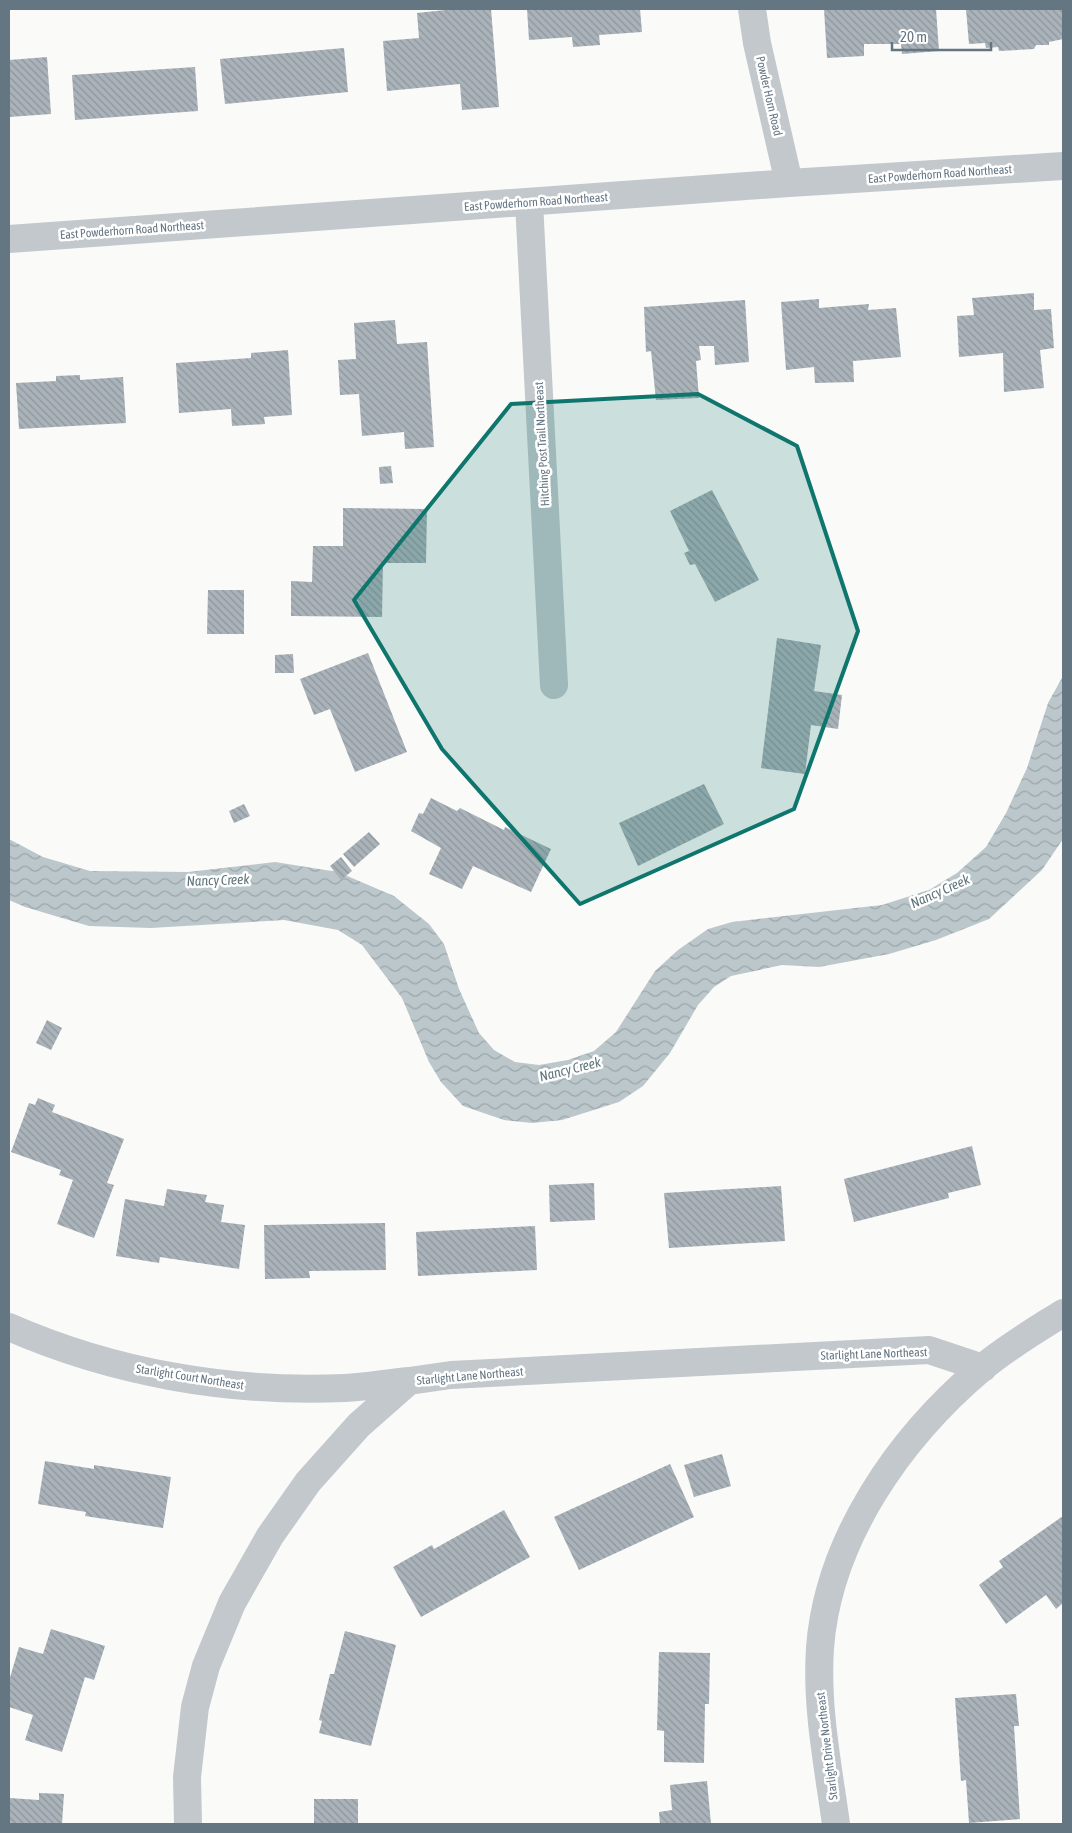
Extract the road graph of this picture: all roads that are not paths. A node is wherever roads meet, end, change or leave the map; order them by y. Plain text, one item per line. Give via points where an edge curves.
1 (752, 9) edge
2 (1063, 166) edge
3 (790, 183) junction
4 (529, 202) junction
5 (9, 239) edge
6 (554, 685) dead end
7 (1063, 1313) edge
8 (9, 1327) edge
9 (983, 1368) junction
10 (408, 1381) junction
11 (188, 1824) edge
12 (836, 1824) edge

1 - 3 street, Powder Horn Road
2 - 3 street, East Powderhorn Road Northeast
3 - 4 street, East Powderhorn Road Northeast
4 - 5 street, East Powderhorn Road Northeast
4 - 6 street, Hitching Post Trail Northeast
7 - 9 street, Starlight Drive Northeast
8 - 10 street, Starlight Court Northeast via 95,1359 156,1374 219,1384 345,1388
9 - 10 street, Starlight Lane Northeast via 928,1350 451,1375
9 - 12 street, Starlight Drive Northeast via 930,1417 885,1474 845,1544 828,1595 820,1647 819,1701
10 - 11 street, Starlight Lane Northeast via 359,1425 308,1482 270,1536 232,1603 206,1666 195,1707 187,1778

